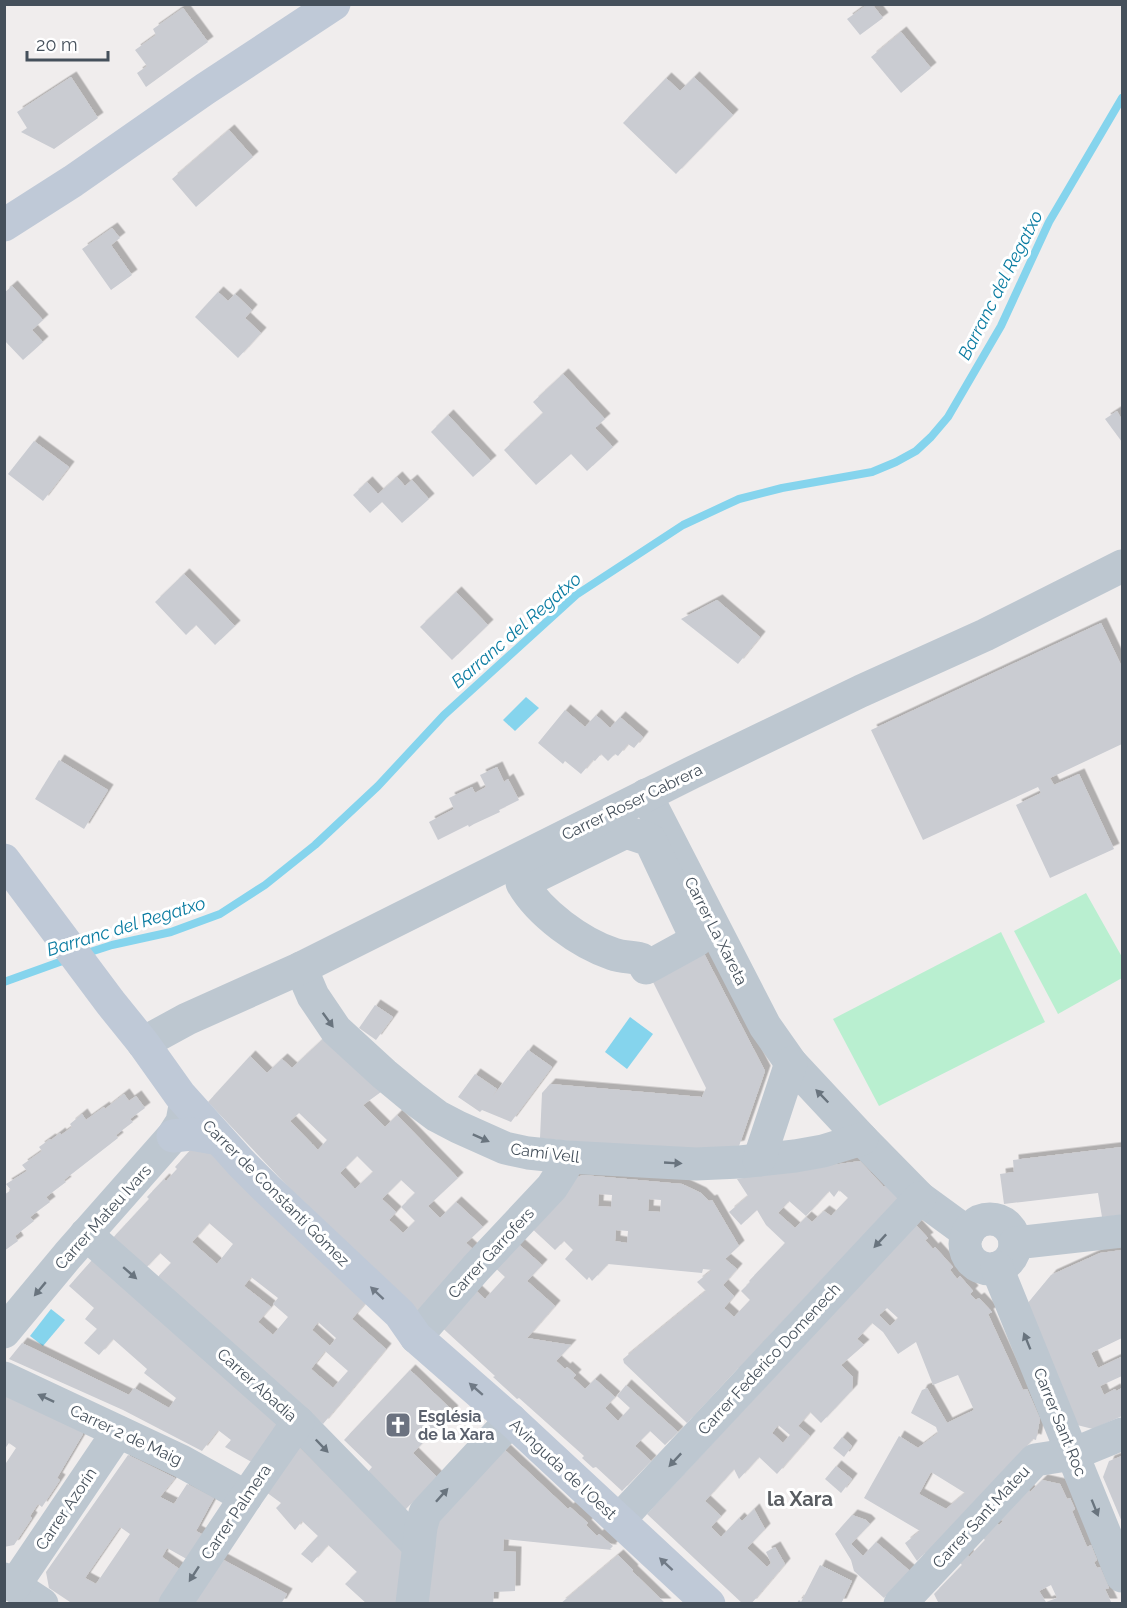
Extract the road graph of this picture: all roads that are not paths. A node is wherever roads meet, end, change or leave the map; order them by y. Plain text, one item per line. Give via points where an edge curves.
1 (334, 4) edge
2 (4, 225) edge
3 (1122, 566) edge
4 (646, 795) junction
5 (626, 832) joint
6 (4, 860) edge
7 (301, 968) junction
8 (144, 1043) junction
9 (791, 1063) junction
10 (180, 1095) junction
11 (173, 1136) junction
12 (219, 1139) junction
13 (862, 1139) junction
14 (759, 1160) junction
15 (564, 1168) dead end
16 (920, 1198) junction
17 (1122, 1231) edge
18 (968, 1233) joint
19 (86, 1234) junction
20 (1006, 1255) junction
21 (4, 1332) edge
22 (416, 1336) junction
23 (4, 1378) edge
24 (511, 1420) junction
25 (298, 1422) junction
26 (118, 1432) junction
27 (1122, 1434) edge
28 (1073, 1454) junction
29 (246, 1497) junction
30 (619, 1520) junction
31 (419, 1546) junction
32 (1122, 1576) edge
33 (9, 1583) edge
34 (42, 1604) edge
35 (175, 1604) edge
36 (412, 1604) edge
37 (709, 1604) edge
38 (900, 1604) edge

1 - 2 main road
3 - 4 street, Carrer Roser Cabrera
4 - 7 street, Carrer Roser Cabrera
4 - 9 street, Carrer La Xareta via 765,1026
5 - 5 street via 522,883 548,914 578,939 614,955 641,959 646,968 698,939 650,840
6 - 8 main road, Carrer de Constantí Gómez
7 - 8 street, Carrer Roser Cabrera
7 -> 14 street, Camí Vell via 323,1012 356,1049 437,1116 497,1145 567,1157 696,1164
8 - 10 main road, Carrer de Constantí Gómez
13 -> 9 street, Carrer La Xareta
9 - 14 street
10 - 11 street, Carrer Mateu Ivars via 184,1114
10 - 12 main road, Carrer de Constantí Gómez
11 - 12 main road via 191,1134
11 - 19 street, Carrer Mateu Ivars
22 -> 12 main road, Carrer de Constantí Gómez via 400,1314
13 - 14 street, Camí Vell via 824,1151
13 - 16 street, Carrer La Xareta
15 - 22 street, Carrer Garrofers via 552,1187
16 - 18 street, Carrer La Xareta
16 -> 30 street, Carrer Federico Domenech
17 - 20 street
18 - 20 street, Carrer Sant Roc via 972,1226 987,1219 1003,1222 1014,1235
19 -> 21 street, Carrer Mateu Ivars
19 -> 25 street, Carrer Abadia
28 -> 20 street, Carrer Sant Roc
24 -> 22 main road, Avinguda de l'Oest
26 -> 23 street, Carrer 2 de Maig
24 - 30 main road, Avinguda de l'Oest
31 -> 24 street via 425,1513
25 - 29 street, Carrer Palmera
25 -> 31 street, Carrer Abadia
26 - 29 street, Carrer 2 de Maig
26 - 33 street, Carrer Azorín
27 - 28 street, Carrer Sant Mateu
28 -> 32 street, Carrer Sant Roc
28 - 38 street, Carrer Sant Mateu via 1035,1460
29 -> 35 street, Carrer Palmera
37 -> 30 main road, Avinguda de l'Oest
31 - 36 street
33 - 34 street

